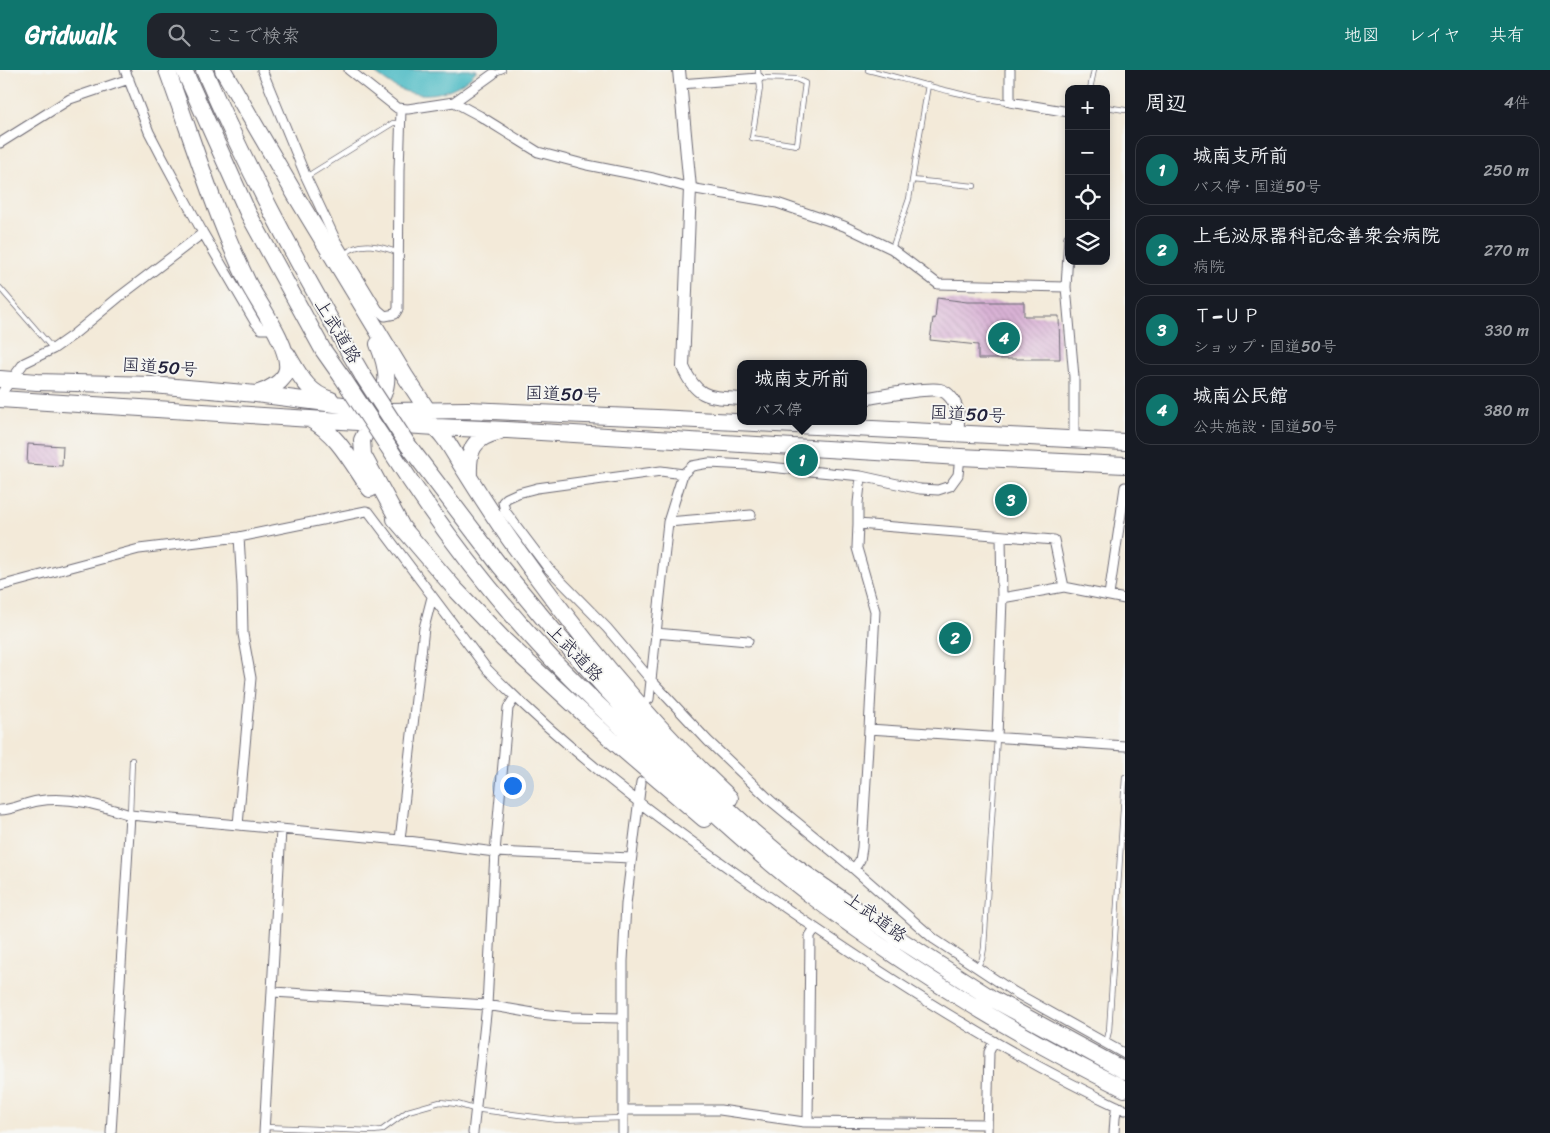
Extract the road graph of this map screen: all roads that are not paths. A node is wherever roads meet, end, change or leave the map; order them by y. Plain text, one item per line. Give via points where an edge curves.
1 (125, 70) edge
2 (167, 70) edge
3 (184, 70) edge
4 (204, 70) edge
5 (224, 70) edge
6 (262, 70) edge
7 (349, 70) edge
8 (502, 70) edge
9 (679, 70) edge
10 (868, 70) edge
11 (1010, 70) edge
12 (1094, 70) edge
13 (493, 72) edge
14 (759, 74) edge
15 (129, 79) junction
16 (680, 84) junction
17 (928, 85) junction
18 (1091, 85) edge
19 (454, 102) junction
20 (1010, 102) junction
21 (1110, 108) edge
22 (402, 109) junction
23 (1125, 110) edge
24 (1065, 111) edge
25 (401, 123) junction
26 (0, 143) edge
27 (306, 177) junction
28 (912, 180) junction
29 (974, 186) dead end
30 (690, 188) junction
31 (203, 233) junction
32 (892, 248) junction
33 (399, 252) junction
34 (340, 258) junction
35 (1067, 265) edge
36 (1066, 287) junction
37 (0, 288) edge
38 (365, 308) junction
39 (271, 326) junction
40 (53, 349) junction
41 (286, 352) junction
42 (6, 380) edge
43 (256, 394) junction
44 (0, 395) edge
45 (867, 398) edge
46 (0, 399) edge
47 (737, 399) edge
48 (345, 405) junction
49 (428, 411) junction
50 (379, 414) junction
51 (310, 420) junction
52 (737, 422) edge
53 (794, 425) edge
54 (436, 427) junction
55 (507, 430) junction
56 (957, 433) junction
57 (1074, 439) junction
58 (1125, 442) edge
59 (960, 458) junction
60 (1125, 465) edge
61 (683, 474) junction
62 (469, 476) junction
63 (861, 476) junction
64 (1125, 487) edge
65 (751, 514) dead end
66 (668, 522) junction
67 (858, 524) junction
68 (402, 527) junction
69 (1001, 536) junction
70 (238, 537) junction
71 (0, 586) edge
72 (1064, 587) junction
73 (1109, 595) junction
74 (432, 597) junction
75 (1002, 598) junction
76 (1125, 599) edge
77 (655, 632) junction
78 (748, 641) dead end
79 (651, 680) junction
80 (515, 697) junction
81 (649, 699) dead end
82 (869, 729) junction
83 (997, 737) junction
84 (1125, 746) edge
85 (132, 760) dead end
86 (1125, 777) edge
87 (641, 782) dead end
88 (638, 802) junction
89 (1124, 803) edge
90 (0, 810) edge
91 (130, 815) junction
92 (238, 825) junction
93 (282, 830) junction
94 (400, 840) junction
95 (495, 852) junction
96 (631, 858) junction
97 (854, 869) junction
98 (803, 889) junction
99 (849, 904) junction
100 (814, 928) junction
101 (976, 968) junction
102 (273, 992) junction
103 (487, 1005) junction
104 (622, 1018) junction
105 (994, 1041) junction
106 (1105, 1044) junction
107 (1125, 1054) edge
108 (1125, 1071) edge
109 (1125, 1089) edge
110 (1121, 1108) edge
111 (474, 1109) junction
112 (623, 1114) junction
113 (808, 1122) junction
114 (877, 1123) junction
115 (987, 1128) edge
116 (264, 1130) edge
117 (111, 1133) edge
118 (472, 1133) edge
119 (623, 1133) edge
120 (877, 1133) edge
121 (1114, 1133) edge

1 - 15 street
2 - 39 highway via 234,253
3 - 98 highway, 上武道路, bridge via 248,213 323,350 466,559 552,659 587,694 694,795
4 - 99 highway, 上武道路, bridge via 286,242 363,376 408,445 527,599 605,688 716,800 792,864
5 - 34 highway
6 - 27 street
7 - 22 street via 393,106
8 - 13 lane
9 - 16 street
10 - 17 lane
11 - 20 street
12 - 18 lane
13 - 19 street
14 - 14 lane via 760,88 752,138 797,144 805,83
14 - 16 street
15 - 26 street via 70,99
15 - 31 street via 149,132
16 - 30 street
17 - 20 lane
17 - 28 lane
19 - 22 street
19 - 30 street via 538,152
20 - 24 street
21 - 23 lane
22 - 25 street
25 - 27 lane via 393,123
25 - 33 street
27 - 34 street via 336,241
28 - 29 lane
28 - 32 lane
30 - 32 street via 777,203 844,226
30 - 47 street via 683,367 701,393
31 - 39 street via 255,322 262,329
31 - 40 street
32 - 36 street via 938,284
33 - 34 lane via 367,245 352,248
33 - 34 street via 398,309 388,316 382,315
34 - 38 highway
35 - 36 street
36 - 57 street via 1074,377
37 - 40 lane
38 - 49 highway
38 - 50 highway via 364,315 380,348 387,375
39 - 41 highway
40 - 42 street via 24,363
41 - 43 highway via 283,377 267,391
41 - 48 highway via 305,383 320,396
42 - 43 highway, 国道50号
42 - 44 street
43 - 48 highway, 国道50号
45 - 56 street via 940,390 954,401 958,411
46 - 51 highway, 国道50号
48 - 50 highway, 国道50号
49 - 50 highway, 国道50号
49 - 52 highway, 国道50号 via 488,410
50 - 51 highway, 国道50号 via 355,422
50 - 54 highway, 国道50号
50 - 68 highway via 362,440 363,455
51 - 68 highway via 334,438 382,505
53 - 56 highway, 国道50号
54 - 55 highway, 国道50号
54 - 62 highway
55 - 59 highway, 国道50号
55 - 62 highway via 487,435 473,445
56 - 57 highway, 国道50号
57 - 58 highway, 国道50号
59 - 60 highway, 国道50号
59 - 63 street via 958,476 950,486 938,490
61 - 63 street via 692,466 709,463
61 - 66 street
61 - 79 street via 661,472 537,488 507,498 503,505 541,559
62 - 99 highway via 564,613 654,720 745,812
63 - 67 street
64 - 73 street
65 - 66 street
66 - 77 street
67 - 69 street
67 - 82 street via 857,548 875,611
68 - 98 highway via 481,617 613,741 720,833
69 - 72 street via 1054,540
69 - 75 street
70 - 71 street via 139,549
70 - 74 street via 366,511
70 - 92 street via 244,634 251,678
72 - 73 street
72 - 75 street
73 - 76 street
74 - 80 street via 487,669
74 - 94 street via 424,628
75 - 83 street
77 - 78 street
77 - 79 street
79 - 81 street
79 - 97 street via 771,801
80 - 88 street
80 - 95 street via 508,708
82 - 83 street
82 - 97 street via 862,848
83 - 84 street
83 - 101 lane via 984,948
85 - 91 lane
86 - 89 lane
87 - 88 street
88 - 96 street
88 - 100 street
89 - 106 lane via 1109,1031
90 - 91 street via 58,799
91 - 92 street
91 - 117 street
92 - 93 street
93 - 94 street
93 - 102 street
94 - 95 street
95 - 96 street
95 - 103 street
96 - 104 street
97 - 101 street via 916,924
98 - 109 highway, 上武道路 via 943,988 1066,1060
99 - 108 highway, 上武道路 via 990,998
100 - 105 street via 910,992
100 - 113 street via 810,936
101 - 106 street
102 - 103 street
102 - 116 street
103 - 104 street via 539,1014
103 - 111 street
104 - 112 street
105 - 110 street
105 - 115 street via 989,1052
106 - 107 street
110 - 121 street via 1115,1118
111 - 112 lane via 558,1120
111 - 116 lane via 448,1102 430,1104 408,1112 382,1130 373,1131
111 - 118 street
112 - 113 street via 720,1110
112 - 119 street
113 - 114 street
114 - 115 street
114 - 120 street

